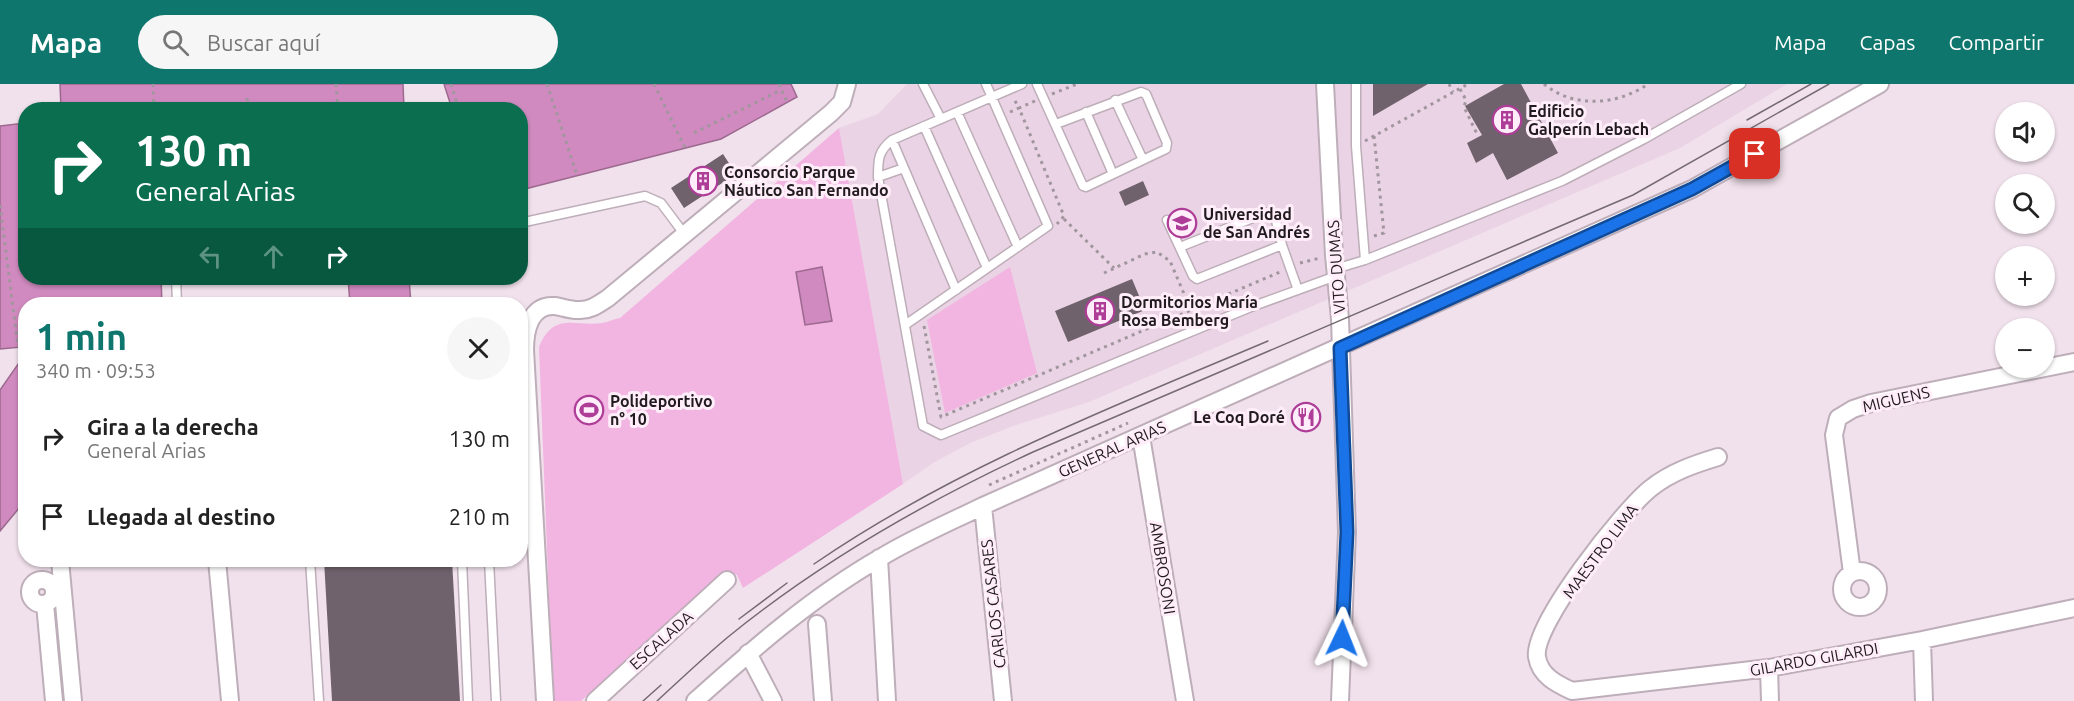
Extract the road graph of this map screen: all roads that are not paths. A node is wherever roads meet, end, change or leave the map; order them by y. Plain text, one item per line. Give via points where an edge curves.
1 (923, 84) edge
2 (986, 84) edge
3 (1022, 84) edge
4 (1037, 84) edge
5 (1325, 84) edge
6 (1356, 84) edge
7 (1741, 84) edge
8 (1880, 84) edge
9 (850, 86) edge
10 (991, 97) junction
11 (1115, 100) junction
12 (957, 112) junction
13 (1086, 112) junction
14 (941, 119) junction
15 (1056, 124) junction
16 (924, 126) junction
17 (892, 140) junction
18 (1143, 160) junction
19 (904, 168) junction
20 (1113, 174) junction
21 (878, 177) junction
22 (1167, 220) dead end
23 (528, 221) edge
24 (685, 235) junction
25 (1282, 245) junction
26 (1018, 247) junction
27 (1180, 247) junction
28 (1365, 260) junction
29 (1335, 267) junction
30 (987, 268) junction
31 (956, 290) junction
32 (1298, 290) junction
33 (905, 325) junction
34 (528, 329) edge
35 (1340, 348) junction
36 (2074, 362) edge
37 (528, 403) edge
38 (1141, 436) junction
39 (1718, 457) dead end
40 (983, 506) junction
41 (879, 558) junction
42 (61, 567) edge
43 (218, 567) edge
44 (310, 567) edge
45 (462, 567) edge
46 (489, 567) edge
47 (1852, 573) dead end
48 (727, 580) dead end
49 (45, 604) dead end
50 (2074, 608) edge
51 (818, 624) dead end
52 (1922, 640) junction
53 (748, 653) junction
54 (1769, 668) junction
55 (1554, 682) joint
56 (54, 701) edge
57 (73, 701) edge
58 (230, 701) edge
59 (319, 701) edge
60 (468, 701) edge
61 (496, 701) edge
62 (545, 701) edge
63 (595, 701) edge
64 (695, 701) edge
65 (773, 701) edge
66 (823, 701) edge
67 (887, 701) edge
68 (1003, 701) edge
69 (1185, 701) edge
70 (1340, 701) edge
71 (1770, 701) edge
72 (1924, 701) edge

1 - 14 lane
2 - 10 lane
3 - 10 lane
4 - 15 lane
5 - 29 street, VITO DUMAS
6 - 28 lane via 1356,146
7 - 28 lane via 1562,181
8 - 35 street, GENERAL ARIAS via 1692,189
9 - 24 street via 831,113
10 - 12 lane
10 - 26 lane via 1048,226
11 - 13 lane
11 - 18 lane
11 - 18 lane via 1135,92 1146,94 1167,143 1166,149
12 - 14 lane
12 - 26 lane
13 - 15 lane
13 - 20 lane
14 - 16 lane
15 - 20 lane via 1083,186
16 - 17 lane
16 - 30 lane
17 - 19 lane
17 - 21 lane via 878,156
18 - 20 lane
19 - 21 lane
19 - 31 lane
21 - 33 lane
22 - 27 lane
23 - 24 lane via 645,196 661,203
24 - 34 street via 597,306 578,310 541,308
25 - 27 lane via 1197,279
25 - 27 lane via 1277,218 1268,212
25 - 32 lane
26 - 30 lane
28 - 29 lane
29 - 32 lane
29 - 35 street, VITO DUMAS
30 - 31 lane
31 - 33 lane
32 - 33 lane via 941,435 922,426
35 - 38 street, GENERAL ARIAS
35 - 70 street, VITO DUMAS via 1347,532
36 - 47 street, MIGUENS via 1871,403 1838,418 1834,435
37 - 62 street
38 - 40 street, GENERAL ARIAS
38 - 69 street, AMBROSONI
39 - 55 street, MAESTRO LIMA via 1694,464 1652,487 1618,521 1580,572 1538,643 1542,671
40 - 41 street, GENERAL ARIAS
40 - 68 street, CARLOS CASARES
41 - 53 street, GENERAL ARIAS
41 - 67 street
42 - 57 street
43 - 58 street
44 - 59 lane
45 - 60 lane
46 - 61 lane
48 - 63 street, ESCALADA
49 - 56 street
50 - 52 street, GILARDO GILARDI
51 - 66 street
52 - 54 street, GILARDO GILARDI
52 - 72 street
53 - 64 street, GENERAL ARIAS
53 - 65 street
54 - 55 street, GILARDO GILARDI via 1572,691
54 - 71 street

